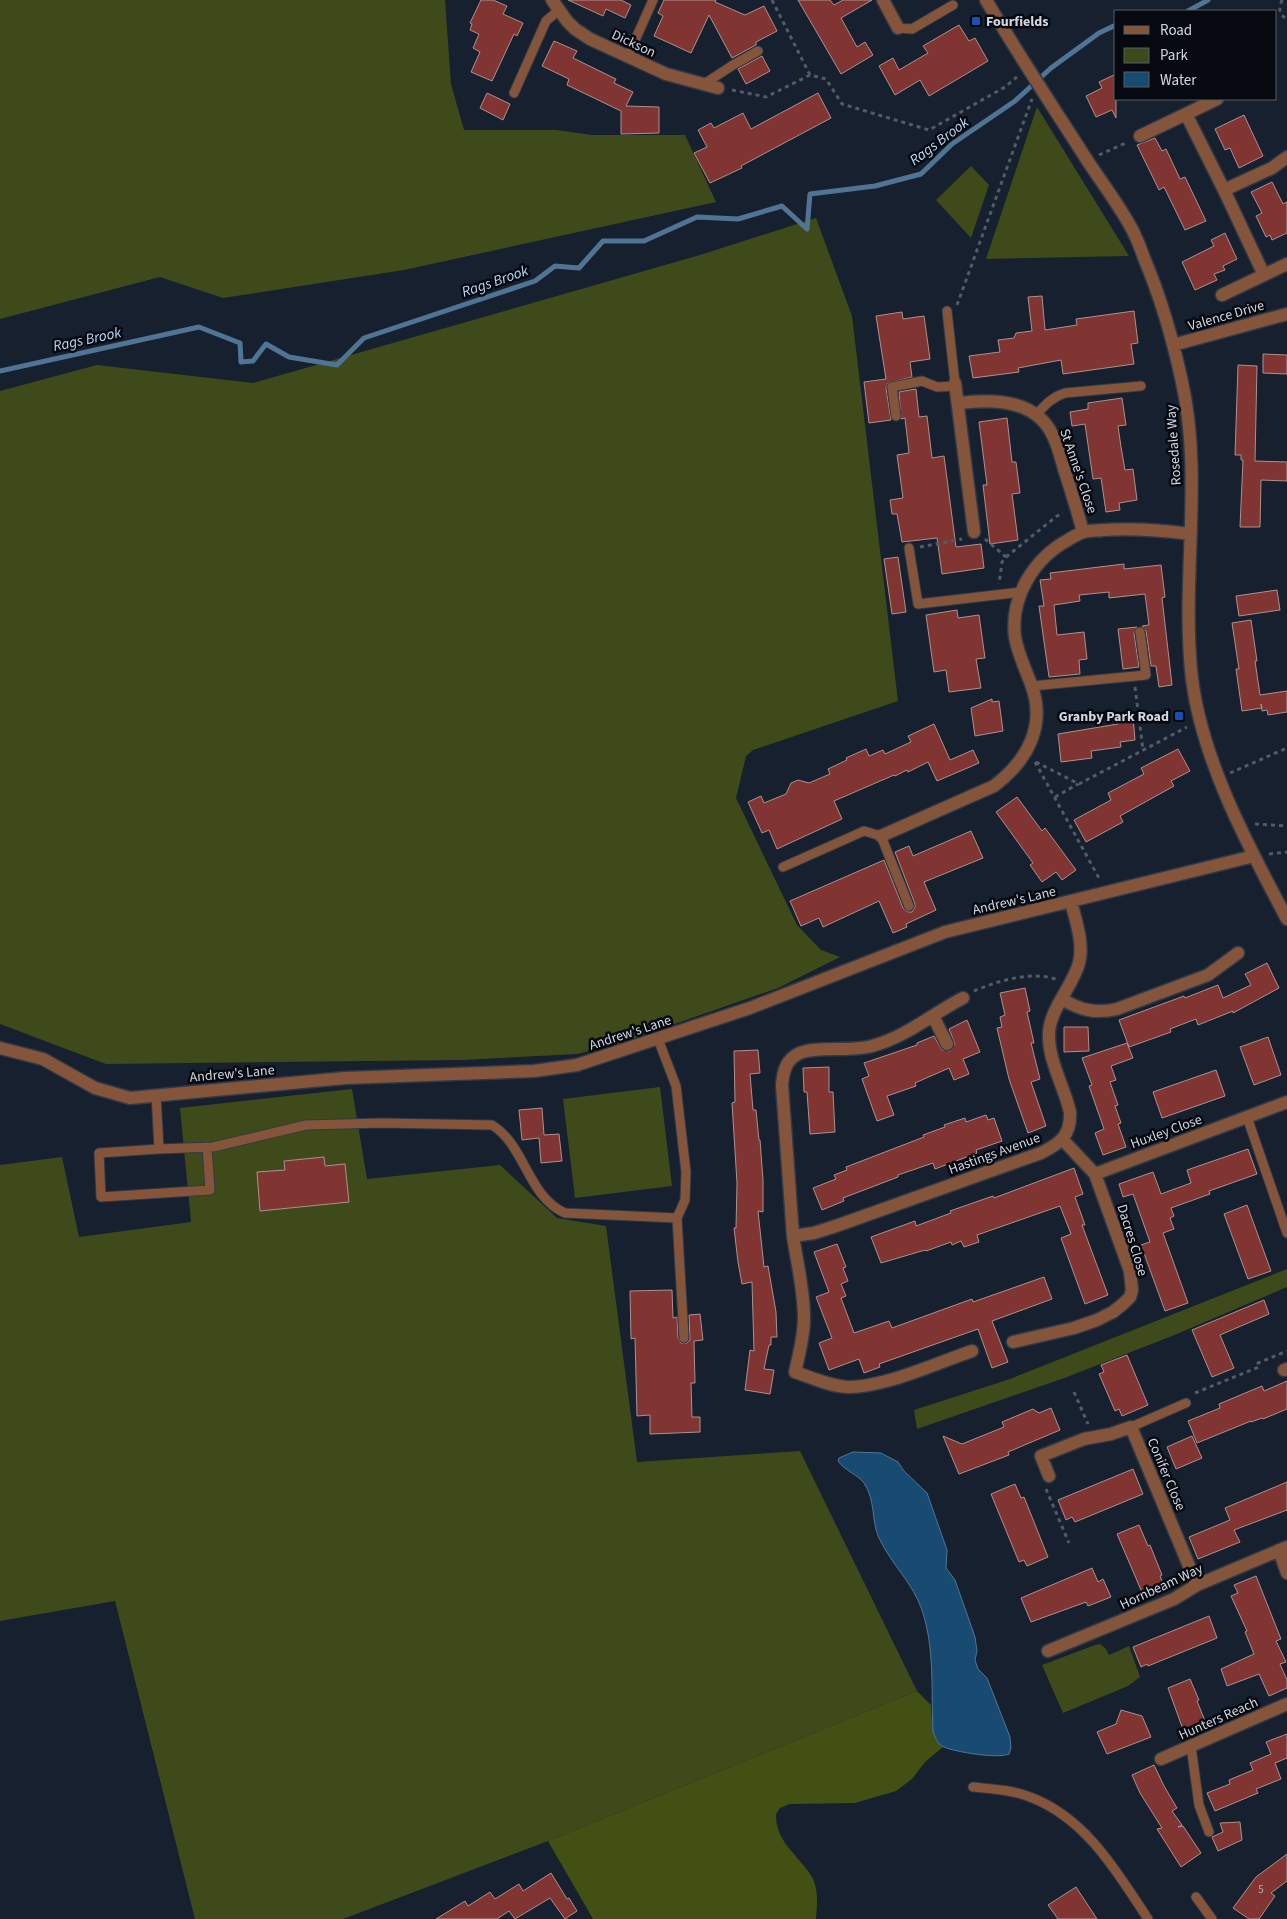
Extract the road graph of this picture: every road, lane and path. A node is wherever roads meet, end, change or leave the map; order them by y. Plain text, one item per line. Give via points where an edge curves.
1 (653, 0) edge
2 (772, 0) edge
3 (883, 0) edge
4 (986, 0) edge
5 (1282, 0) edge
6 (555, 5) edge
7 (953, 5) dead end
8 (1287, 19) edge
9 (898, 28) joint
10 (758, 51) dead end
11 (628, 56) junction
12 (1028, 69) junction
13 (810, 75) junction
14 (1038, 83) junction
15 (704, 84) junction
16 (718, 88) joint
17 (514, 93) dead end
18 (1215, 100) edge
19 (1186, 114) junction
20 (1140, 136) joint
21 (1287, 157) edge
22 (1088, 161) junction
23 (1224, 190) junction
24 (1287, 264) edge
25 (1264, 275) junction
26 (1222, 295) dead end
27 (947, 311) dead end
28 (958, 313) dead end
29 (1287, 314) edge
30 (1173, 345) junction
31 (956, 384) junction
32 (1141, 386) dead end
33 (959, 404) junction
34 (1036, 415) junction
35 (896, 416) dead end
36 (1076, 507) junction
37 (1083, 532) junction
38 (1190, 534) junction
39 (974, 535) junction
40 (910, 548) joint
41 (1006, 558) junction
42 (1021, 592) junction
43 (998, 595) junction
44 (1140, 632) dead end
45 (1134, 676) junction
46 (1032, 686) junction
47 (1199, 720) junction
48 (1028, 748) junction
49 (1287, 748) edge
50 (1143, 750) junction
51 (1035, 762) junction
52 (1220, 778) junction
53 (1079, 784) junction
54 (1055, 798) junction
55 (1255, 824) dead end
56 (1287, 826) edge
57 (881, 836) junction
58 (1254, 856) junction
59 (783, 867) dead end
60 (1107, 893) junction
61 (1071, 902) junction
62 (909, 906) dead end
63 (1287, 919) edge
64 (1238, 953) dead end
65 (1070, 985) junction
66 (963, 998) joint
67 (1062, 999) junction
68 (933, 1016) junction
69 (658, 1039) junction
70 (947, 1044) dead end
71 (0, 1048) edge
72 (156, 1095) junction
73 (1287, 1102) edge
74 (1247, 1117) junction
75 (1063, 1140) junction
76 (207, 1147) junction
77 (159, 1149) junction
78 (1095, 1174) junction
79 (677, 1218) junction
80 (1287, 1233) edge
81 (794, 1236) junction
82 (684, 1338) dead end
83 (1013, 1342) dead end
84 (972, 1351) dead end
85 (1287, 1351) edge
86 (1074, 1392) dead end
87 (1186, 1403) joint
88 (1131, 1427) junction
89 (1094, 1437) junction
90 (1049, 1476) joint
91 (1069, 1543) dead end
92 (1283, 1549) edge
93 (1287, 1573) edge
94 (1197, 1585) junction
95 (1048, 1651) dead end
96 (1287, 1704) edge
97 (1191, 1746) junction
98 (1161, 1759) dead end
99 (973, 1787) dead end
100 (1209, 1832) dead end
101 (1196, 1897) dead end
102 (1148, 1919) edge
103 (1212, 1919) edge

1 - 11 lane
2 - 13 path
3 - 9 street
4 - 12 street, Rosedale Way
5 - 8 path via 1280,11
6 - 11 street, Dickson via 574,29
6 - 17 lane
7 - 9 lane via 912,28
10 - 15 lane
11 - 15 street, Dickson via 666,74
12 - 13 path via 1005,87 929,130 842,104 826,79
12 - 14 street, Rosedale Way
13 - 16 path via 766,97
14 - 22 street, Rosedale Way
14 - 28 path via 957,303
15 - 16 street, Dickson
18 - 19 street
19 - 20 street
19 - 23 street
20 - 22 path
21 - 23 street via 1272,168
22 - 30 street, Rosedale Way via 1133,231 1157,289
23 - 25 street
24 - 25 street
25 - 26 street
27 - 31 lane
29 - 30 street, Valence Drive
30 - 38 street, Rosedale Way via 1190,434
31 - 33 street
31 - 35 lane via 937,387 922,382 892,387
32 - 34 lane via 1054,396
33 - 34 street, St Anne's Close via 998,401 1018,405
33 - 39 street
34 - 36 street, St Anne's Close via 1053,435
36 - 37 street, St Anne's Close
36 - 41 path via 1057,516
37 - 38 street via 1145,529
37 - 42 street via 1056,546 1039,562
38 - 47 street, Rosedale Way via 1191,670
39 - 40 path
39 - 41 path
40 - 43 lane via 918,604
41 - 43 path via 1002,562
42 - 43 lane
42 - 46 street via 1015,613 1015,636 1019,656
44 - 45 lane via 1146,675
45 - 46 lane
45 - 50 path
46 - 48 street via 1037,706 1035,728
47 - 50 path
47 - 52 street, Rosedale Way
48 - 51 path
48 - 57 street via 1006,777 994,786
49 - 52 path
50 - 53 path
51 - 53 path
51 - 54 path
52 - 58 street, Rosedale Way
53 - 54 path
54 - 60 path
55 - 56 path
57 - 59 lane via 864,831
57 - 62 lane
58 - 60 street, Andrew's Lane
58 - 63 street, Rosedale Way
60 - 61 street, Andrew's Lane
61 - 65 street via 1080,949 1079,963
61 - 69 street, Andrew's Lane via 945,932 750,1008
64 - 67 street via 1208,975 1106,1012 1078,1009
65 - 66 path via 1045,977 1023,977 984,986
65 - 67 street
66 - 68 street
67 - 75 street via 1048,1032 1051,1055 1070,1112
68 - 70 street
68 - 81 street via 888,1041 852,1050 800,1053 787,1064 782,1085
69 - 72 street, Andrew's Lane via 578,1066 534,1071 345,1078
69 - 79 lane via 676,1086 686,1172 685,1200
71 - 72 street, Andrew's Lane via 43,1059 94,1088 130,1098
72 - 77 lane
73 - 74 street, Huxley Close
74 - 78 street, Huxley Close
74 - 80 lane
75 - 78 street, Dacres Close
75 - 81 street, Hastings Avenue via 1041,1153 845,1223
76 - 77 lane
76 - 77 lane via 210,1190 101,1197 99,1153
76 - 79 lane via 306,1125 492,1125 503,1131 534,1182 558,1210 565,1213
78 - 83 street, Dacres Close via 1130,1271 1130,1297 1114,1312 1090,1322
79 - 82 lane
81 - 84 street via 804,1319 795,1372 845,1387 863,1386
85 - 87 path via 1258,1363 1260,1367 1184,1398
86 - 89 path
87 - 88 lane
88 - 89 street, Conifer Close
88 - 94 street, Conifer Close
89 - 90 street, Conifer Close via 1041,1456
90 - 91 path via 1045,1486
92 - 93 street
92 - 94 street, Hornbeam Way
94 - 95 street, Hornbeam Way via 1174,1599
96 - 97 street, Hunters Reach
97 - 98 street, Hunters Reach
97 - 100 lane via 1199,1806
99 - 102 lane via 1030,1797 1072,1820 1110,1861
101 - 103 lane

